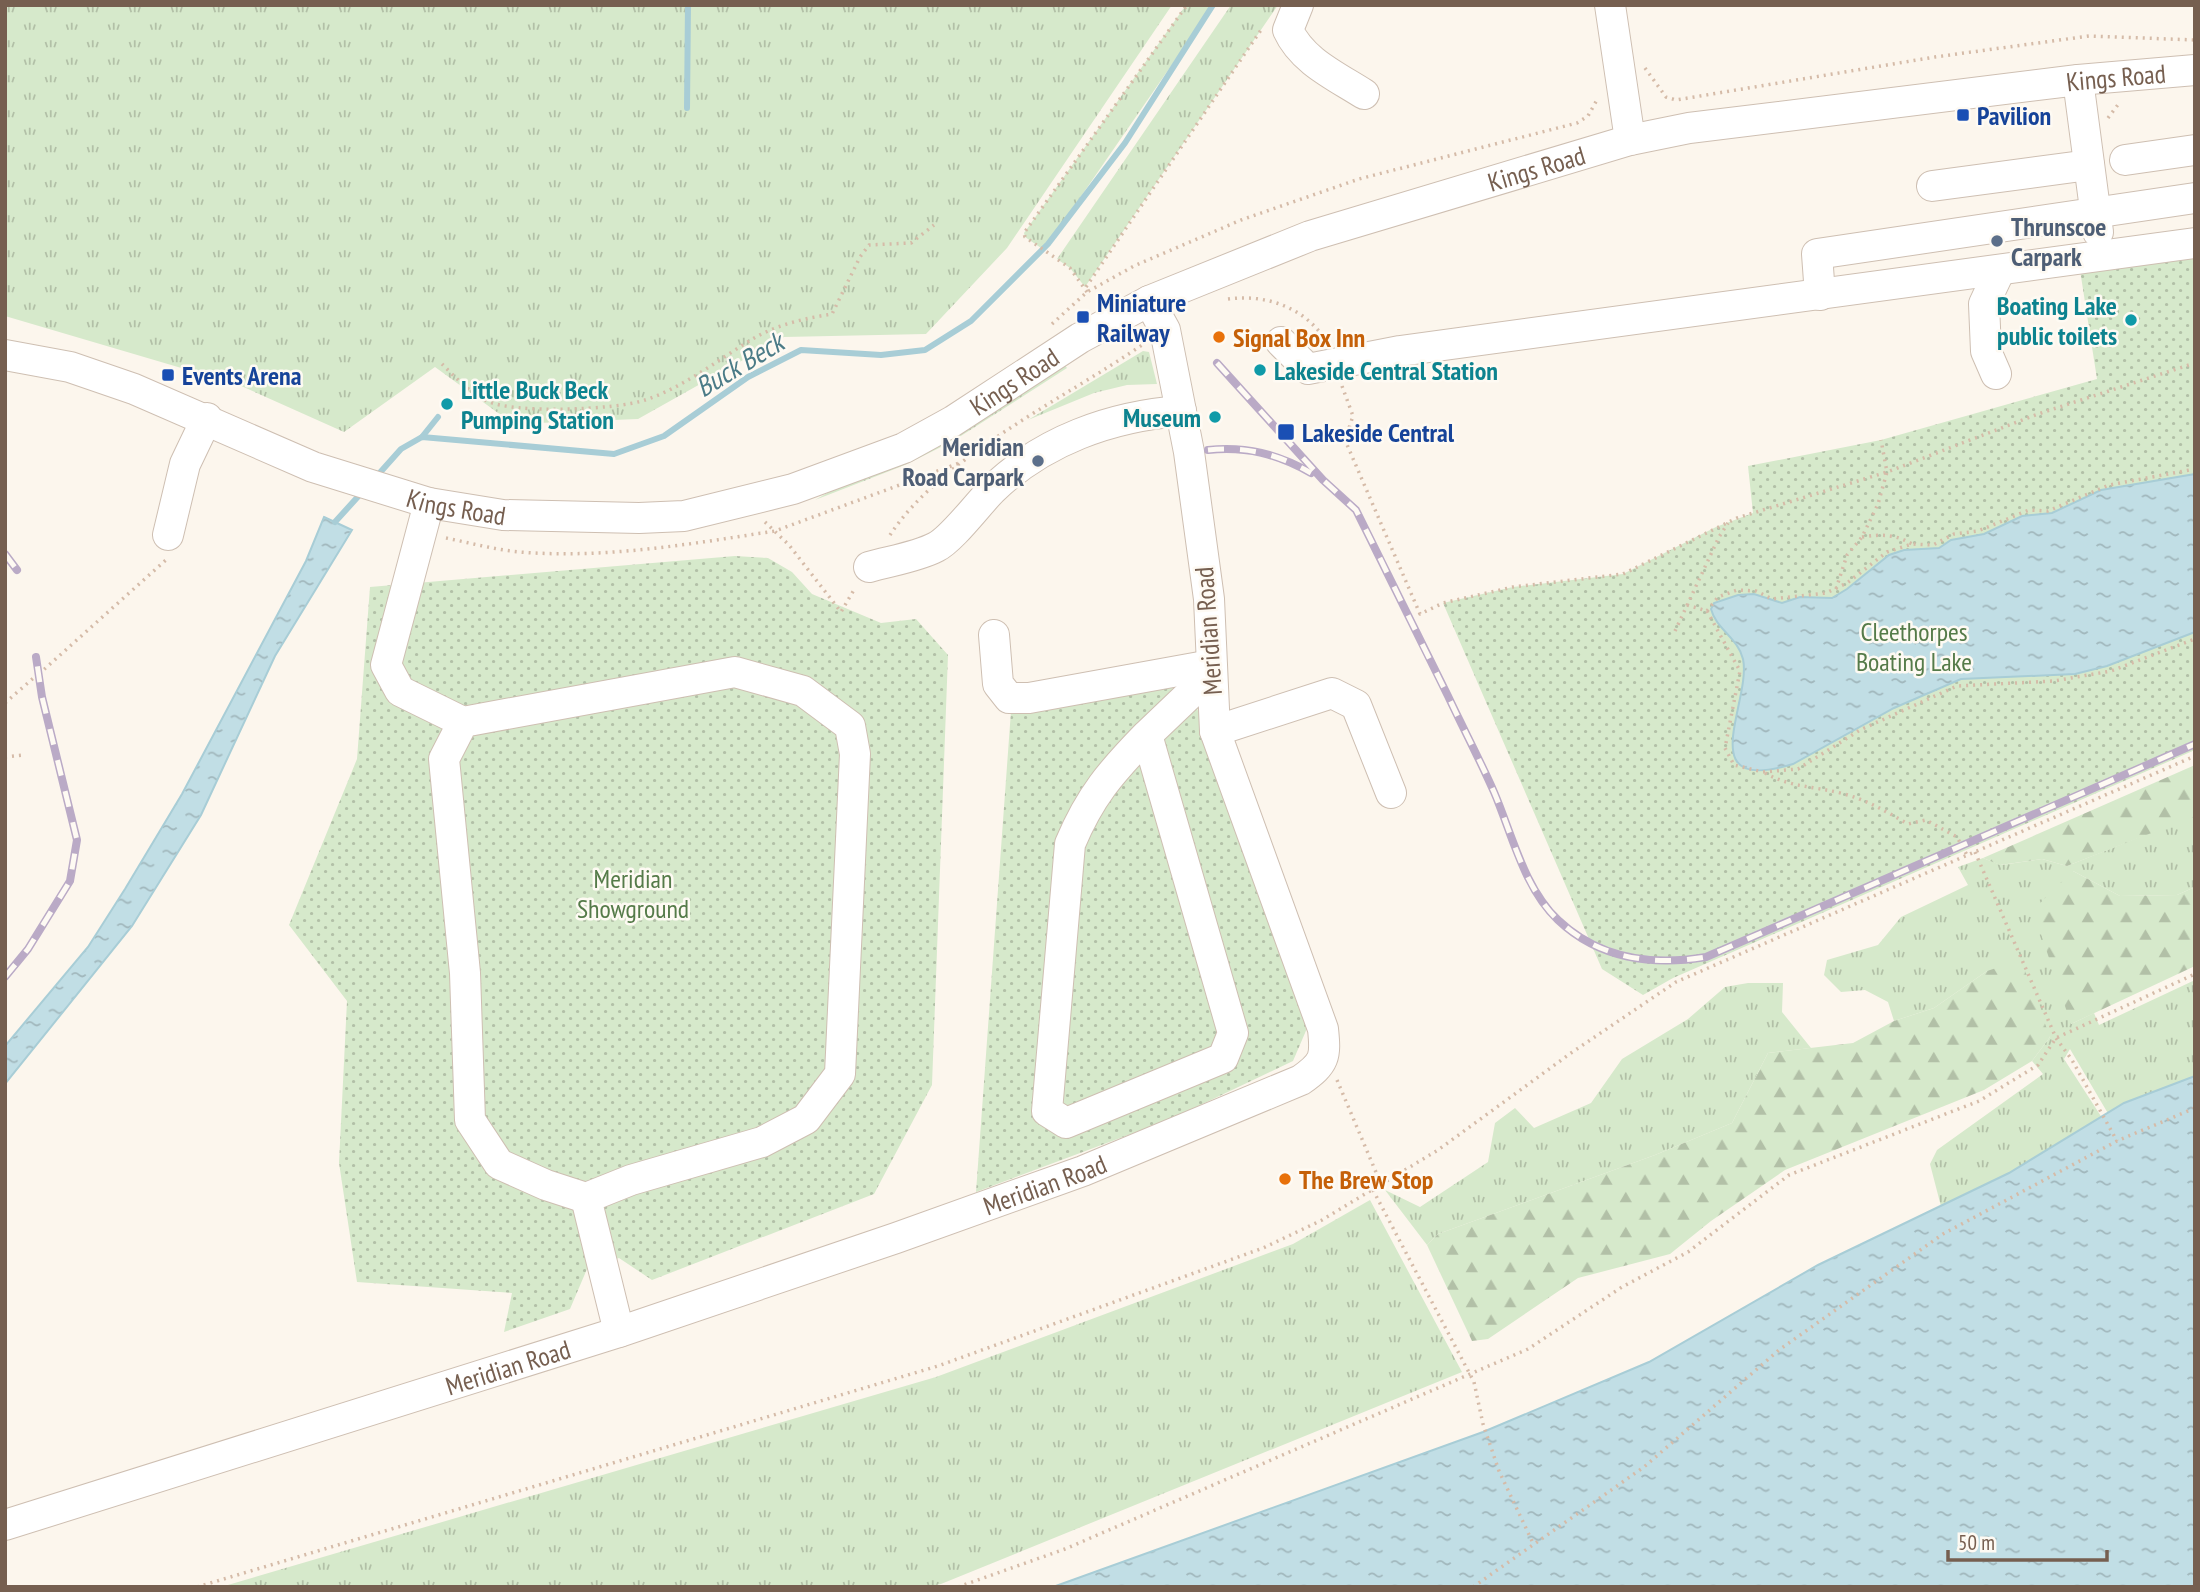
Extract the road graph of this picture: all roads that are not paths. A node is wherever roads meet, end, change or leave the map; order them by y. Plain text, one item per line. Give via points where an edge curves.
1 (1298, 5) edge
2 (1610, 5) edge
3 (2195, 71) edge
4 (2078, 80) junction
5 (1364, 94) dead end
6 (1630, 140) junction
7 (2195, 150) edge
8 (2125, 160) dead end
9 (2089, 166) junction
10 (1932, 186) dead end
11 (2195, 198) edge
12 (2095, 213) junction
13 (2195, 243) edge
14 (2101, 255) junction
15 (2000, 270) junction
16 (1820, 295) junction
17 (1149, 301) junction
18 (1282, 342) dead end
19 (5, 355) edge
20 (1996, 374) dead end
21 (1181, 411) junction
22 (207, 418) junction
23 (429, 503) junction
24 (168, 535) dead end
25 (869, 567) dead end
26 (994, 635) dead end
27 (1211, 670) junction
28 (463, 722) junction
29 (1215, 731) junction
30 (1147, 735) junction
31 (1391, 793) dead end
32 (586, 1198) junction
33 (619, 1332) junction
34 (5, 1525) edge

1 - 5 street via 1287,30 1297,47
2 - 6 street
3 - 4 street, Kings Road
4 - 6 street, Kings Road via 1689,128
4 - 9 street
6 - 17 street, Kings Road via 1310,236
7 - 8 street
9 - 10 street
9 - 12 street
11 - 12 street
12 - 14 street
12 - 16 street via 1817,254
13 - 14 street
14 - 15 street
15 - 16 street
15 - 20 street via 1984,304 1986,351
16 - 18 street via 1414,349 1308,369
17 - 21 street, Meridian Road via 1165,330
17 - 23 street, Kings Road via 1080,338 953,421 839,474 684,516 503,515
19 - 22 street, Kings Road via 70,367
21 - 25 street via 1122,419 1060,443 1003,478 935,548
21 - 27 street, Meridian Road via 1209,599
22 - 23 street, Kings Road via 313,467
22 - 24 street via 185,464
23 - 28 street via 386,665 400,691
26 - 27 street via 998,684 1009,698
27 - 29 street, Meridian Road
27 - 30 street
28 - 32 street via 444,759 465,973 470,1120 499,1164
28 - 32 street via 735,672 803,691 850,726 855,754 840,1074 806,1119 761,1142
29 - 31 street via 1332,693 1356,705
29 - 33 street, Meridian Road via 1323,1029 1325,1053 1318,1068 1301,1080 1083,1171
30 - 30 street via 1233,1033 1223,1058 1066,1123 1047,1111 1070,844 1086,805
32 - 33 street
33 - 34 street, Meridian Road

